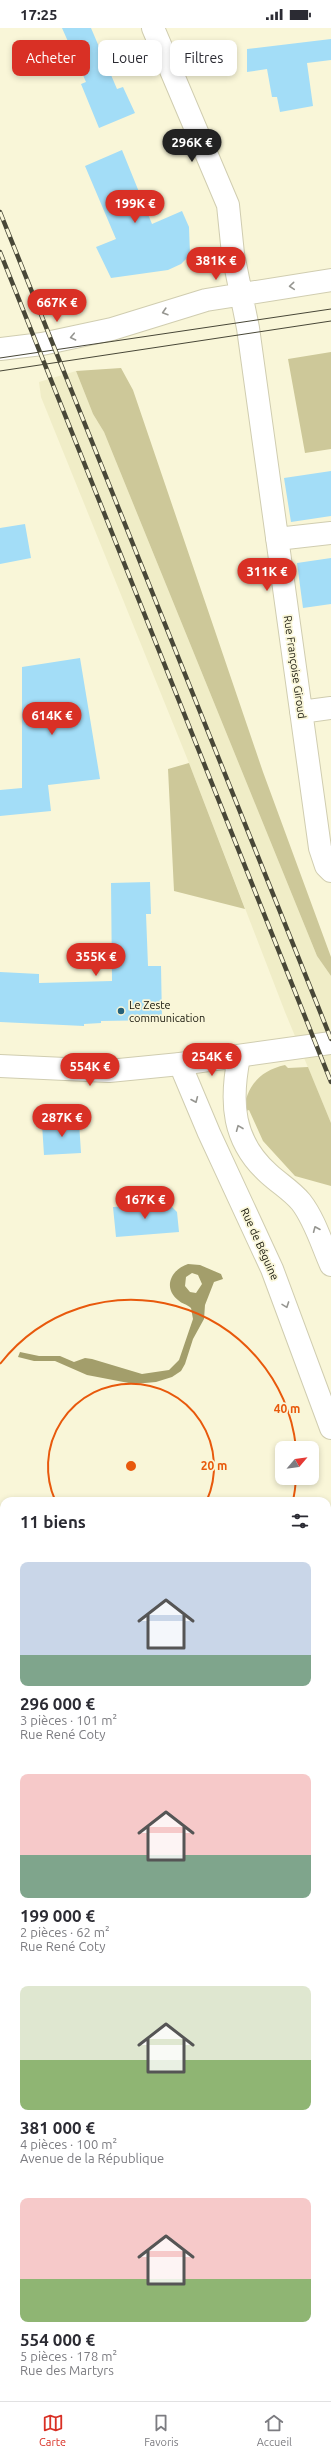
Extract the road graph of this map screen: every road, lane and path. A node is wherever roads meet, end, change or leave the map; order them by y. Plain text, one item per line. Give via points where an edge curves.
1 (153, 28) edge
2 (331, 280) edge
3 (241, 293) junction
4 (0, 349) edge
5 (331, 533) edge
6 (277, 539) junction
7 (331, 708) edge
8 (301, 712) junction
9 (331, 871) edge
10 (331, 1043) edge
11 (239, 1056) junction
12 (180, 1064) junction
13 (0, 1066) edge
14 (331, 1266) edge
15 (331, 1428) edge

1 - 3 street, Rue Françoise Giroud via 228,205 233,254
2 -> 3 street
3 -> 4 street via 206,300 112,329 42,344
3 - 6 street, Rue Françoise Giroud
5 - 6 street
6 - 8 street, Rue Françoise Giroud
7 - 8 street
8 - 9 street, Rue Françoise Giroud via 320,848 326,866
10 - 11 street
11 - 12 street
14 -> 11 street via 302,1203 269,1174 246,1145 236,1122 233,1099
12 - 13 street via 109,1071
12 -> 15 street, Rue de Béguine via 272,1269

